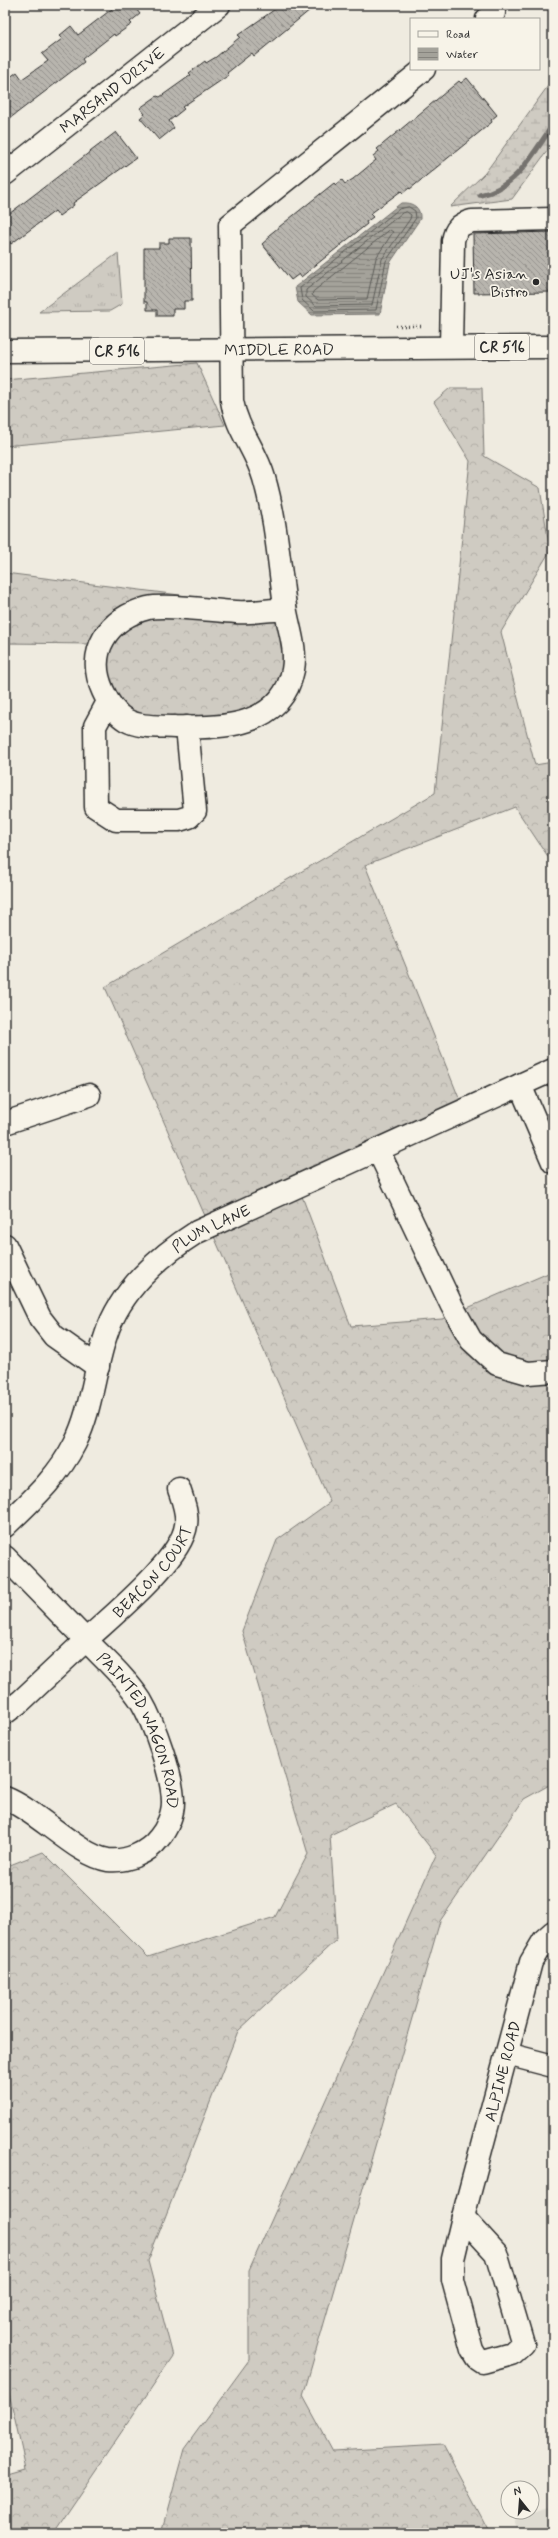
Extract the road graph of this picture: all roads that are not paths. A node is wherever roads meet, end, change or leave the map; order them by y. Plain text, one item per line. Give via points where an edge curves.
1 (219, 5) edge
2 (423, 70) edge
3 (5, 174) edge
4 (553, 219) edge
5 (451, 347) junction
6 (553, 347) edge
7 (230, 350) junction
8 (5, 351) edge
9 (285, 609) junction
10 (108, 702) junction
11 (187, 727) junction
12 (553, 1070) edge
13 (520, 1085) junction
14 (89, 1095) dead end
15 (5, 1123) edge
16 (378, 1150) junction
17 (553, 1162) edge
18 (5, 1245) edge
19 (98, 1367) junction
20 (553, 1371) edge
21 (180, 1489) dead end
22 (5, 1526) edge
23 (5, 1556) edge
24 (86, 1640) junction
25 (5, 1713) edge
26 (5, 1798) edge
27 (553, 1932) edge
28 (507, 2054) junction
29 (553, 2066) edge
30 (463, 2217) junction

1 - 3 street, MARSAND DRIVE
2 - 7 street via 230,225
4 - 5 street via 472,221 457,228 453,241
5 - 6 street, MIDDLE ROAD / CR 516
5 - 7 street, MIDDLE ROAD / CR 516
7 - 8 street, MIDDLE ROAD / CR 516
7 - 9 street via 230,389 234,414 264,477 273,518
9 - 10 street via 239,612 149,608 120,619 109,630 98,655 97,678
9 - 11 street via 293,647 293,669 282,695 271,707 245,722 219,728
10 - 11 street via 129,721 146,726
10 - 11 street via 95,726 96,807 116,820 179,820 189,817 195,811
12 - 13 street, PLUM LANE
13 - 16 street, PLUM LANE
13 - 17 street
14 - 15 street
16 - 19 street, PLUM LANE via 197,1232 160,1258 131,1290 113,1319 106,1334
16 - 20 street via 452,1306 471,1340 497,1364 528,1373
18 - 19 street via 40,1318 54,1336
19 - 22 street, PLUM LANE via 85,1419 66,1458 44,1488
21 - 24 street, BEACON COURT via 186,1525 177,1550
23 - 24 street, PAINTED WAGON ROAD
24 - 25 street, PAINTED WAGON ROAD
24 - 26 street, PAINTED WAGON ROAD via 132,1689 152,1724 172,1787 173,1803 169,1821 156,1842 144,1852 129,1858 107,1860 89,1854 18,1803
27 - 28 street, ALPINE ROAD via 544,1940 531,1962
28 - 29 street
28 - 30 street, ALPINE ROAD
30 - 30 street, ALPINE ROAD via 496,2253 523,2344 512,2354 483,2362 472,2350 453,2280 453,2259

